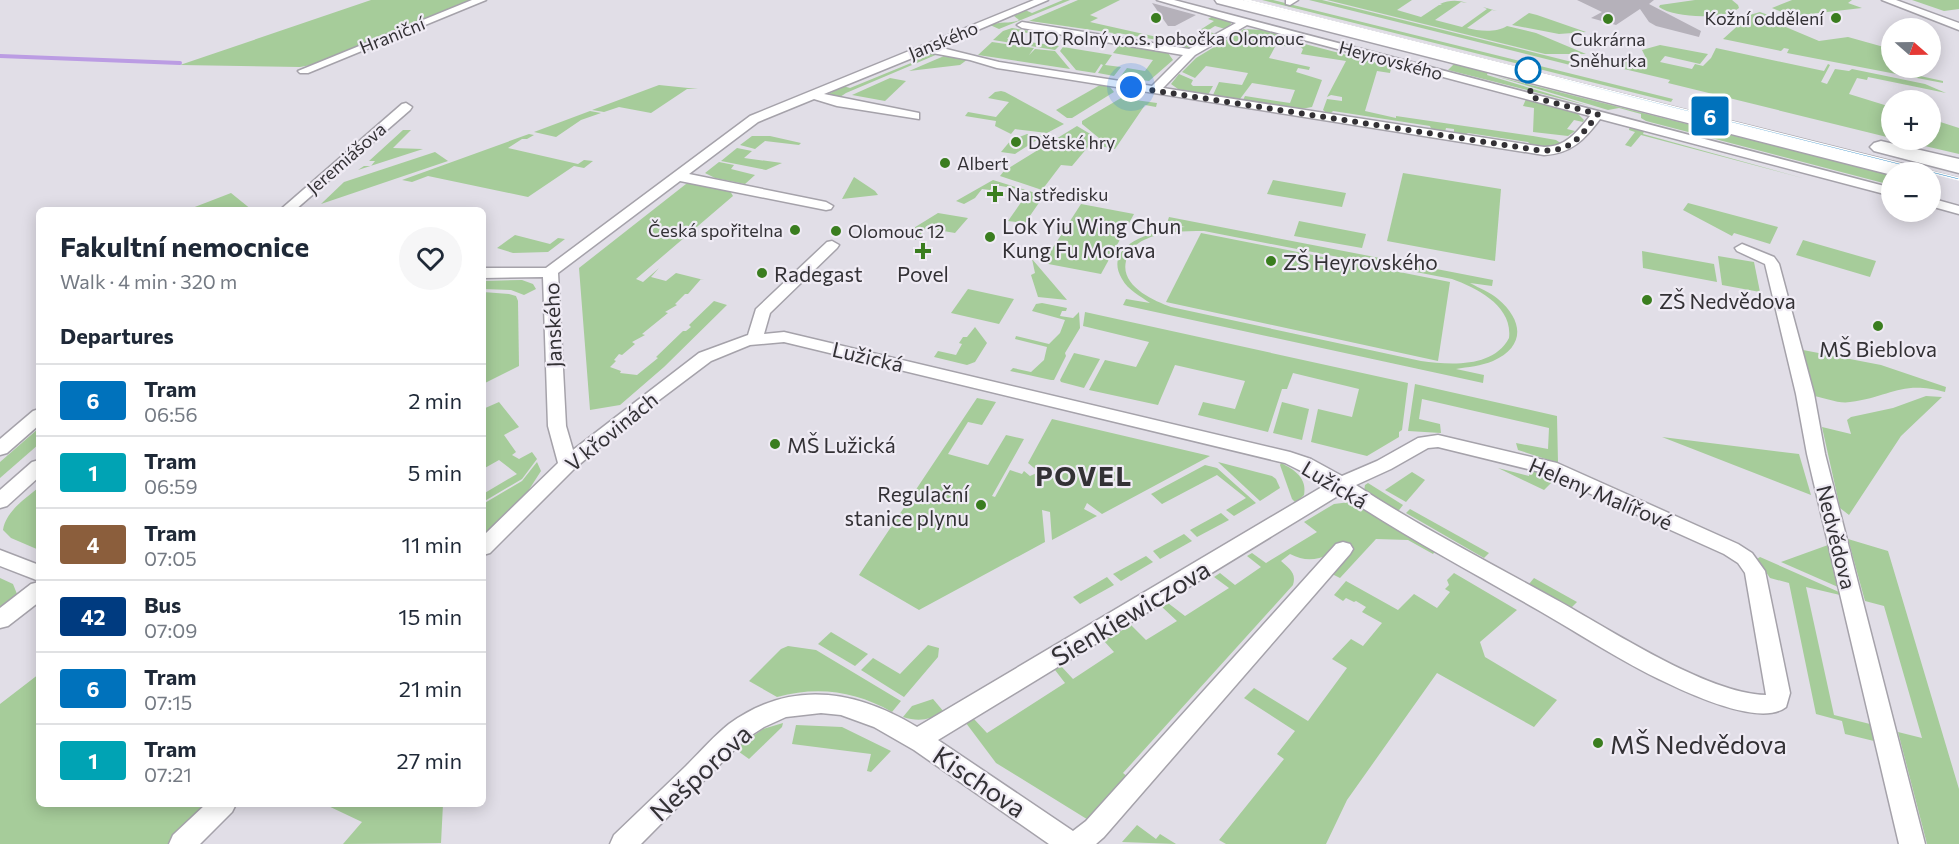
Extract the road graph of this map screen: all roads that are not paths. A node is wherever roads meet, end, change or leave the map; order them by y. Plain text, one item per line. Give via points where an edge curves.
1 (481, 0) edge
2 (1043, 0) edge
3 (1162, 0) edge
4 (1223, 0) edge
5 (1289, 0) edge
6 (1887, 0) edge
7 (1245, 22) junction
8 (1022, 25) dead end
9 (1959, 27) edge
10 (925, 48) junction
11 (1191, 53) junction
12 (304, 71) dead end
13 (1154, 90) junction
14 (811, 94) junction
15 (406, 107) dead end
16 (1598, 114) junction
17 (915, 116) dead end
18 (1905, 162) edge
19 (1905, 162) edge
20 (1941, 165) edge
21 (1959, 165) edge
22 (677, 176) junction
23 (1881, 189) edge
24 (1941, 205) edge
25 (826, 206) dead end
26 (290, 207) edge
27 (1959, 210) edge
28 (832, 244) dead end
29 (1742, 248) dead end
30 (550, 272) junction
31 (486, 273) edge
32 (755, 338) junction
33 (36, 418) edge
34 (0, 448) edge
35 (568, 464) junction
36 (36, 469) edge
37 (1342, 484) junction
38 (0, 501) edge
39 (486, 545) edge
40 (1343, 549) dead end
41 (0, 558) edge
42 (36, 572) edge
43 (36, 596) edge
44 (0, 620) edge
45 (1768, 636) joint
46 (918, 739) junction
47 (220, 807) edge
48 (183, 844) edge
49 (623, 844) edge
50 (1071, 844) edge
51 (1076, 844) edge
52 (1912, 844) edge

1 - 12 street, Hraniční
2 - 10 street, Janského
3 - 7 street, Heyrovského
4 - 18 main road
5 - 19 main road
6 - 9 street
7 - 11 street
7 - 16 street, Heyrovského
8 - 11 street
10 - 13 street via 997,65
10 - 14 street, Janského
11 - 13 street
13 - 16 street via 1551,151 1567,147 1581,136
14 - 17 street
14 - 22 street, Janského via 754,119
15 - 26 street, Jeremiášova
16 - 23 street, Heyrovského
20 - 21 main road
22 - 25 street
22 - 30 street, Janského
24 - 27 street
28 - 32 street via 762,312
29 - 52 street, Nedvědova via 1772,264
30 - 31 street
30 - 35 street, Janského via 557,426
32 - 35 street, V křovinách via 705,357
32 - 37 street, Lužická via 778,336 809,342 1283,457
33 - 34 street
35 - 39 street, V křovinách
36 - 38 street
37 - 45 street, Heleny Malířové via 1425,442 1447,442 1550,468 1745,558 1755,571
37 - 45 street, Lužická via 1379,510 1650,664 1714,691 1760,704 1778,700
37 - 46 street, Sienkiewiczova
40 - 51 street via 1095,829
41 - 42 street
43 - 44 street
46 - 49 street, Nešporova via 844,706 822,703 778,710 756,719 736,734
46 - 50 street, Kischova
47 - 48 street

